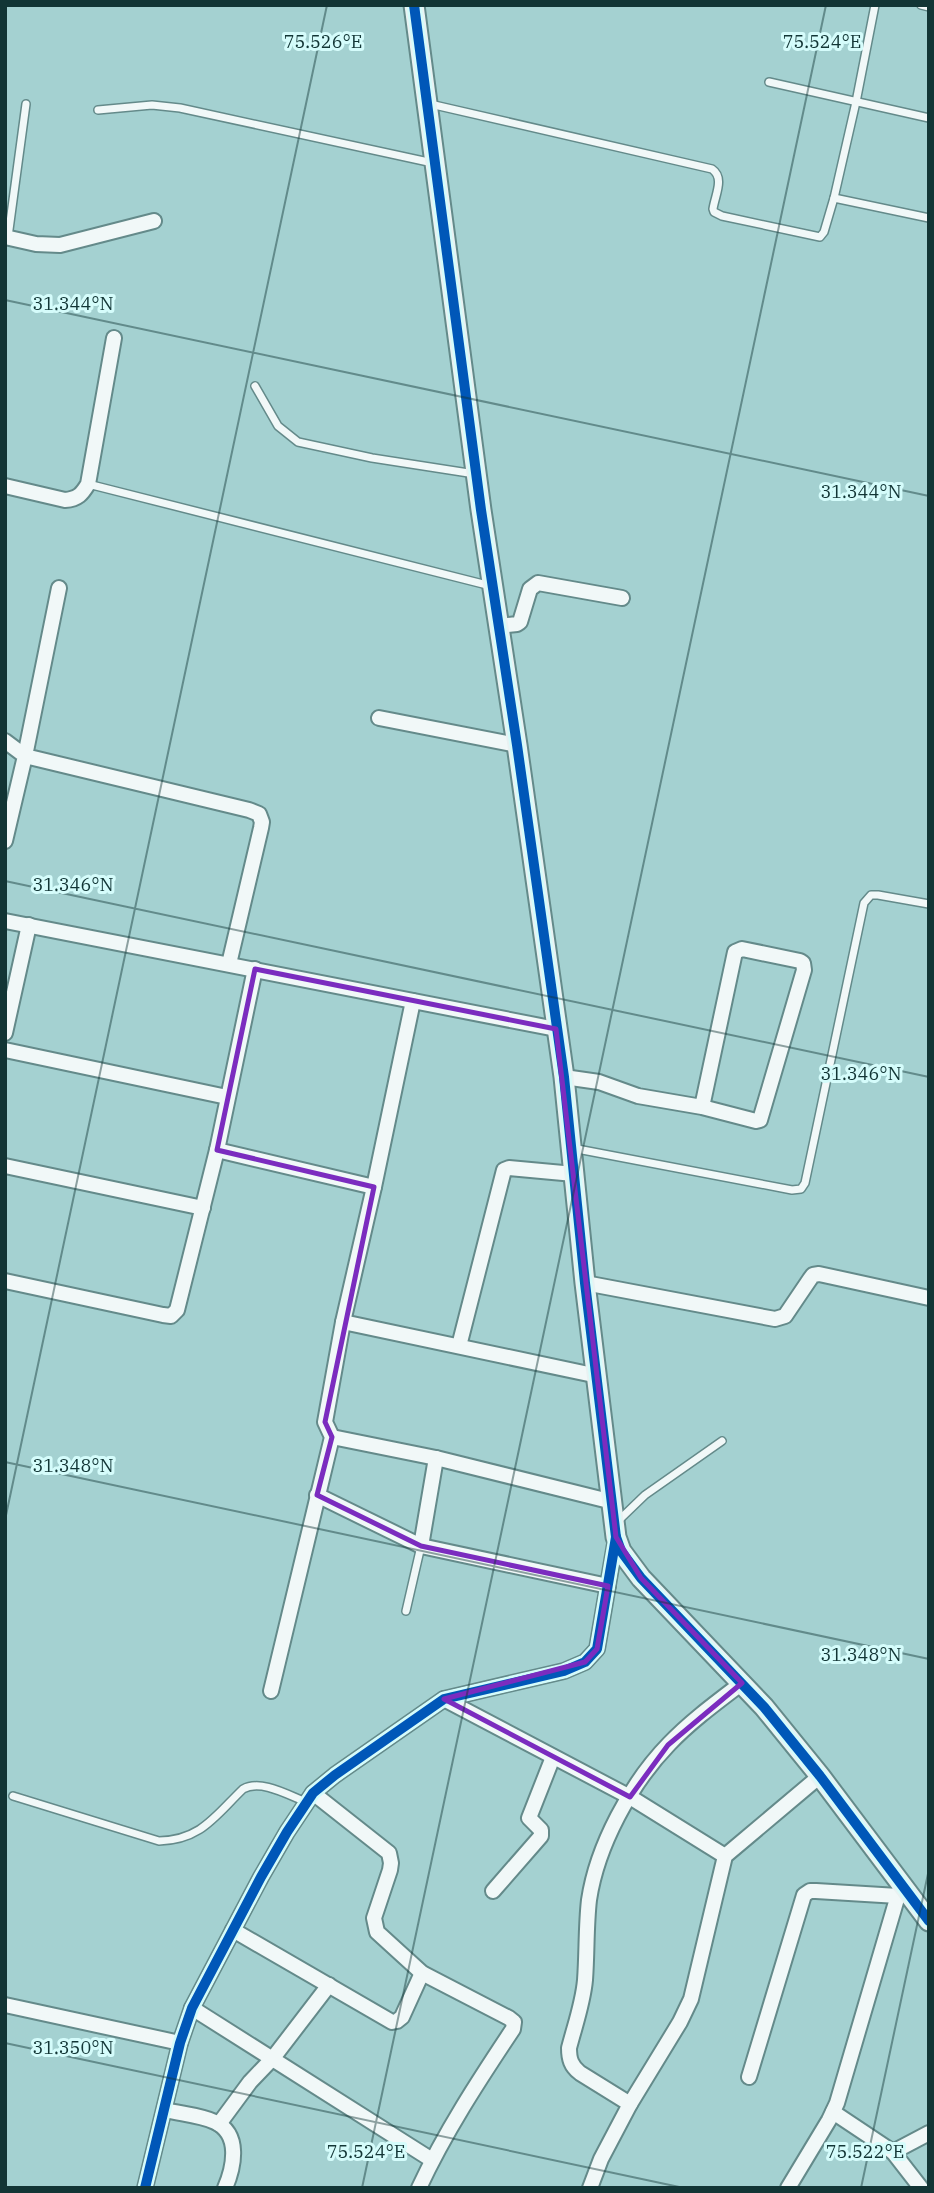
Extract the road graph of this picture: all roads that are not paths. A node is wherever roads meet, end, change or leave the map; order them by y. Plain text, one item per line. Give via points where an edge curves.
1 (414, 5) edge
2 (875, 5) edge
3 (921, 5) edge
4 (929, 7) edge
5 (769, 82) dead end
6 (856, 102) junction
7 (426, 103) junction
8 (26, 104) dead end
9 (98, 110) dead end
10 (929, 118) edge
11 (434, 163) junction
12 (834, 198) junction
13 (929, 218) edge
14 (154, 221) dead end
15 (7, 237) edge
16 (114, 338) dead end
17 (255, 386) dead end
18 (476, 474) junction
19 (89, 484) junction
20 (5, 485) edge
21 (492, 586) junction
22 (59, 588) dead end
23 (622, 598) dead end
24 (498, 626) junction
25 (379, 718) dead end
26 (5, 741) edge
27 (517, 745) junction
28 (25, 757) junction
29 (5, 841) edge
30 (929, 904) edge
31 (5, 921) edge
32 (29, 925) junction
33 (229, 964) junction
34 (255, 969) junction
35 (413, 1001) junction
36 (556, 1029) junction
37 (5, 1033) edge
38 (5, 1050) edge
39 (564, 1077) junction
40 (227, 1097) junction
41 (702, 1107) junction
42 (571, 1148) junction
43 (217, 1150) junction
44 (5, 1166) edge
45 (574, 1174) junction
46 (374, 1187) junction
47 (202, 1208) junction
48 (5, 1280) edge
49 (586, 1283) junction
50 (929, 1298) edge
51 (343, 1322) junction
52 (459, 1346) junction
53 (598, 1376) junction
54 (332, 1437) junction
55 (722, 1441) dead end
56 (436, 1458) junction
57 (317, 1495) junction
58 (613, 1502) junction
59 (615, 1530) junction
60 (421, 1546) junction
61 (608, 1586) junction
62 (406, 1611) dead end
63 (742, 1683) junction
64 (271, 1691) dead end
65 (444, 1699) junction
66 (553, 1757) junction
67 (820, 1776) junction
68 (13, 1796) dead end
69 (630, 1797) junction
70 (310, 1798) junction
71 (725, 1856) junction
72 (899, 1890) junction
73 (493, 1891) dead end
74 (929, 1921) edge
75 (233, 1930) junction
76 (422, 1973) junction
77 (328, 1985) junction
78 (5, 2005) edge
79 (192, 2008) junction
80 (180, 2043) junction
81 (273, 2058) junction
82 (749, 2077) dead end
83 (630, 2104) junction
84 (165, 2110) junction
85 (833, 2112) junction
86 (219, 2124) junction
87 (929, 2133) edge
88 (893, 2152) junction
89 (432, 2160) junction
90 (145, 2188) edge
91 (225, 2188) edge
92 (419, 2188) edge
93 (590, 2188) edge
94 (788, 2188) edge
95 (921, 2188) edge

1 - 7 street
2 - 6 lane
3 - 4 lane
5 - 6 lane
6 - 10 lane
6 - 12 lane
7 - 11 street
7 - 12 lane via 712,169 719,178 713,209 722,216 820,236
8 - 15 lane
9 - 11 lane via 152,105 180,108
11 - 18 street
12 - 13 lane
14 - 15 street via 60,245
16 - 19 street
17 - 18 lane via 278,426 298,442
18 - 21 street
19 - 20 street via 75,499 65,500
19 - 21 lane
21 - 24 street
22 - 28 street
23 - 24 street via 536,583 520,622
24 - 27 street
25 - 27 street
26 - 28 street
27 - 36 street
28 - 29 street
28 - 33 street via 259,814 261,828
30 - 42 lane via 878,895 864,903 801,1189 792,1191
31 - 32 street
32 - 33 street
32 - 37 street
33 - 34 street
34 - 35 street
34 - 40 street
35 - 36 street
35 - 46 street
36 - 39 street
38 - 40 street
39 - 41 street
39 - 42 street
40 - 43 street
41 - 41 street via 734,952 742,949 803,963 761,1119
42 - 45 street
43 - 46 street
43 - 47 street
44 - 47 street
45 - 49 street
45 - 52 street via 504,1170
46 - 51 street
47 - 48 street via 179,1306 171,1316
49 - 50 street via 775,1319 785,1316 813,1275 819,1274
49 - 53 street
51 - 52 street
51 - 54 street via 325,1422
52 - 53 street
53 - 58 street
54 - 56 street
54 - 57 street
55 - 59 lane via 645,1495
56 - 58 street
56 - 60 street
57 - 60 street
57 - 64 street
58 - 59 street
59 - 61 street
59 - 63 street via 621,1550 641,1578
60 - 61 street
60 - 62 lane
61 - 65 street via 597,1649 585,1662
63 - 67 street
63 - 69 street via 668,1745
65 - 66 street
65 - 70 street via 335,1775
66 - 69 street
66 - 73 street via 529,1818 541,1836
67 - 71 street
67 - 72 street
68 - 70 lane via 159,1841 175,1841 199,1832 250,1785
69 - 71 street
69 - 83 street via 609,1835 593,1883 584,1982 569,2058 573,2067
70 - 75 street
70 - 76 street via 388,1853 390,1870 374,1925
71 - 83 street via 691,1999
72 - 74 street
72 - 82 street via 810,1891 804,1895
72 - 85 street
75 - 77 street
75 - 79 street
76 - 77 street via 402,2017 395,2022
76 - 89 street via 515,2025
77 - 81 street
78 - 80 street
79 - 80 street
79 - 81 street
80 - 84 street
81 - 86 street
81 - 89 street
83 - 93 street
84 - 86 street
84 - 90 street
85 - 88 street
85 - 94 street
86 - 91 street via 234,2157
87 - 88 street
88 - 95 street
89 - 92 street

